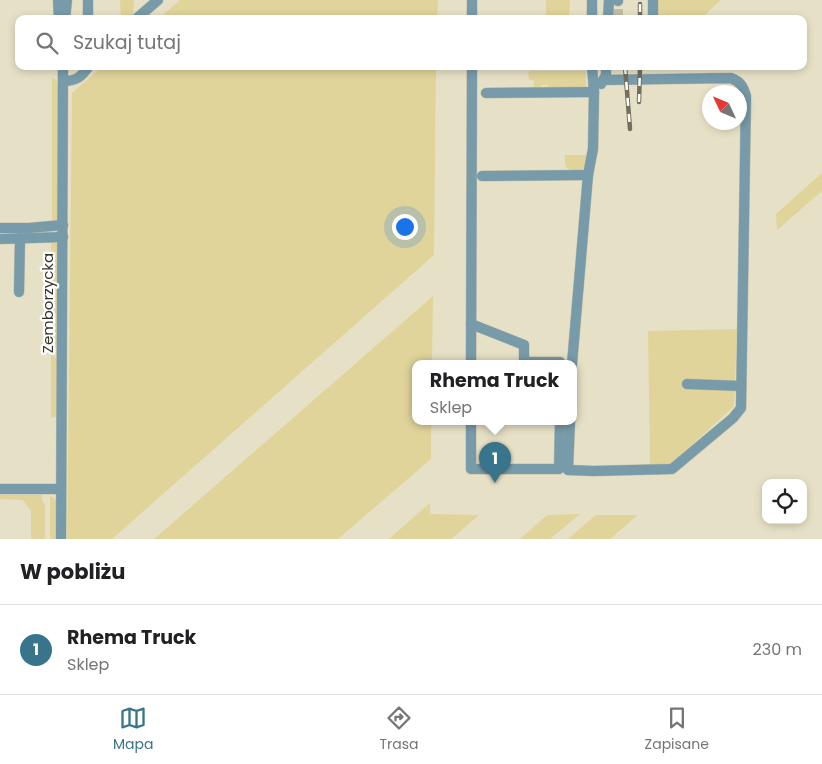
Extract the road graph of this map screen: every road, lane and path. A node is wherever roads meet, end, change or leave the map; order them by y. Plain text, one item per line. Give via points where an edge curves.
1 (58, 0) edge
2 (67, 0) edge
3 (88, 0) edge
4 (158, 0) edge
5 (472, 0) edge
6 (592, 0) edge
7 (615, 0) edge
8 (653, 0) edge
9 (59, 15) edge
10 (65, 15) edge
11 (88, 15) edge
12 (141, 15) edge
13 (472, 15) edge
14 (592, 15) edge
15 (609, 15) edge
16 (653, 15) edge
17 (63, 70) edge
18 (86, 70) edge
19 (472, 70) edge
20 (592, 70) edge
21 (606, 70) edge
22 (604, 80) junction
23 (63, 81) junction
24 (594, 92) junction
25 (486, 93) dead end
26 (588, 175) junction
27 (482, 176) dead end
28 (63, 225) junction
29 (0, 228) edge
30 (63, 237) junction
31 (0, 238) edge
32 (20, 238) junction
33 (20, 292) dead end
34 (471, 324) junction
35 (471, 360) edge
36 (524, 360) edge
37 (572, 360) edge
38 (687, 384) dead end
39 (741, 386) junction
40 (471, 425) edge
41 (560, 425) edge
42 (570, 425) edge
43 (0, 489) edge
44 (61, 489) junction
45 (61, 539) edge

1 - 9 street
2 - 10 street
3 - 11 street
4 - 12 street
5 - 13 street
6 - 14 street
7 - 15 street
8 - 16 street
17 - 23 street, Zemborzycka
18 - 23 street via 75,80
19 - 34 street
20 - 24 street
21 - 22 street
22 - 24 street
22 - 39 street via 731,78 742,84 746,96
23 - 28 street, Zemborzycka
24 - 25 street
24 - 26 street via 593,149
26 - 27 street
26 - 37 street
28 - 29 street
28 - 30 street, Zemborzycka
30 - 32 street
30 - 44 street, Zemborzycka
31 - 32 street
32 - 33 street
34 - 35 street
34 - 36 street via 524,345
38 - 39 street
39 - 42 street via 741,408 733,418 672,469 568,470
40 - 41 street via 471,469 559,469
43 - 44 street
44 - 45 street, Zemborzycka

